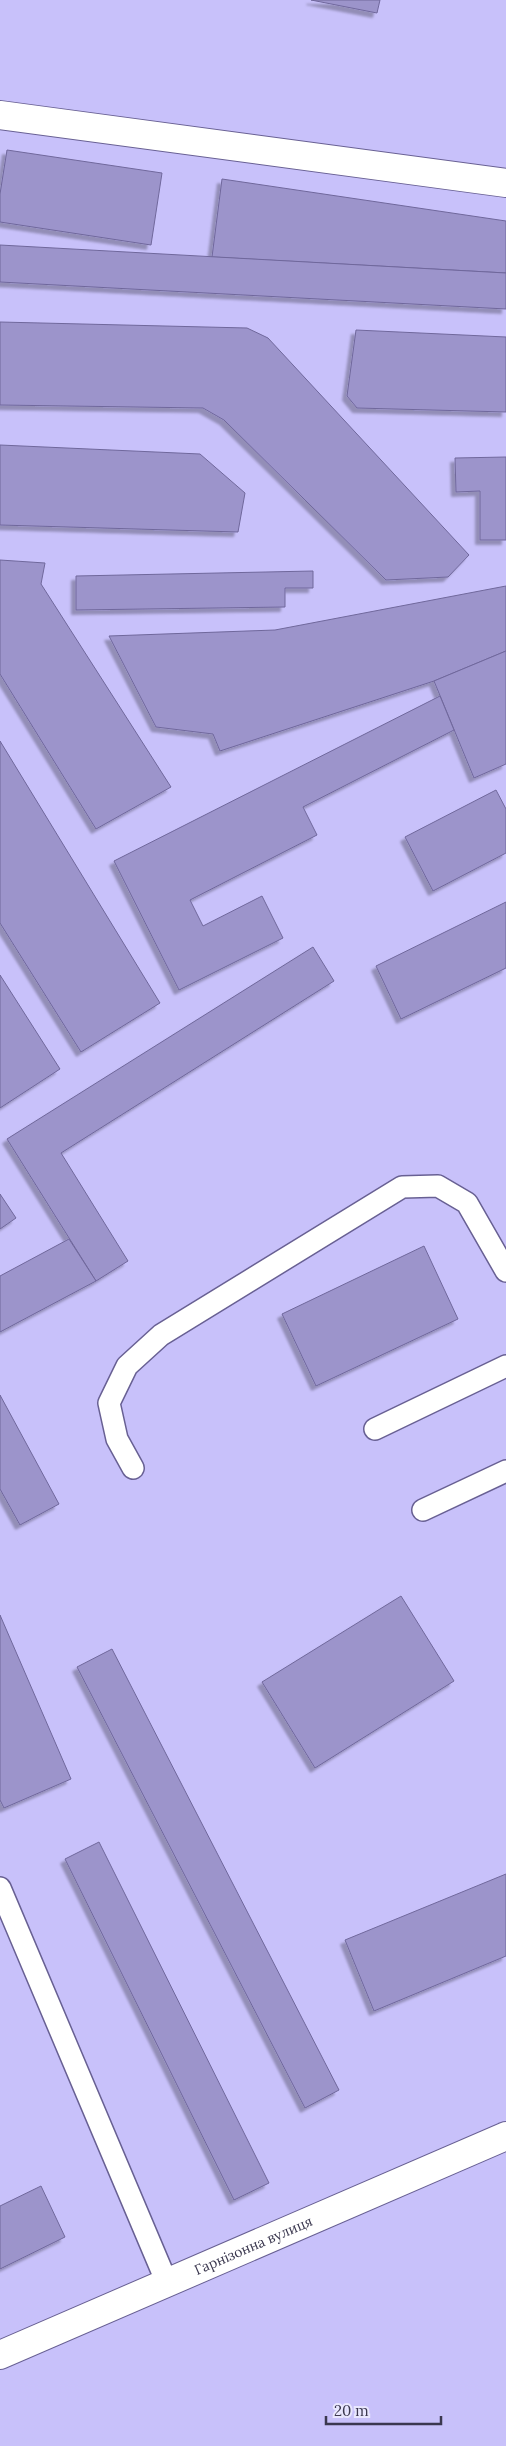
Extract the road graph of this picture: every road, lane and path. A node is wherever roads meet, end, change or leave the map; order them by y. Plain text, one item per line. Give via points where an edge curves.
1 (0, 115) edge
2 (506, 183) edge
3 (506, 1271) edge
4 (506, 1366) edge
5 (375, 1429) dead end
6 (132, 1468) dead end
7 (506, 1471) edge
8 (423, 1510) dead end
9 (0, 1888) edge
10 (506, 2136) edge
11 (166, 2283) junction
12 (0, 2355) edge

1 - 2 street
3 - 6 lane via 467,1204 438,1186 402,1187 161,1335 128,1366 109,1403 117,1439
4 - 5 lane
7 - 8 lane
9 - 11 lane
10 - 11 street, Гарнізонна вулиця
11 - 12 street, Гарнізонна вулиця

